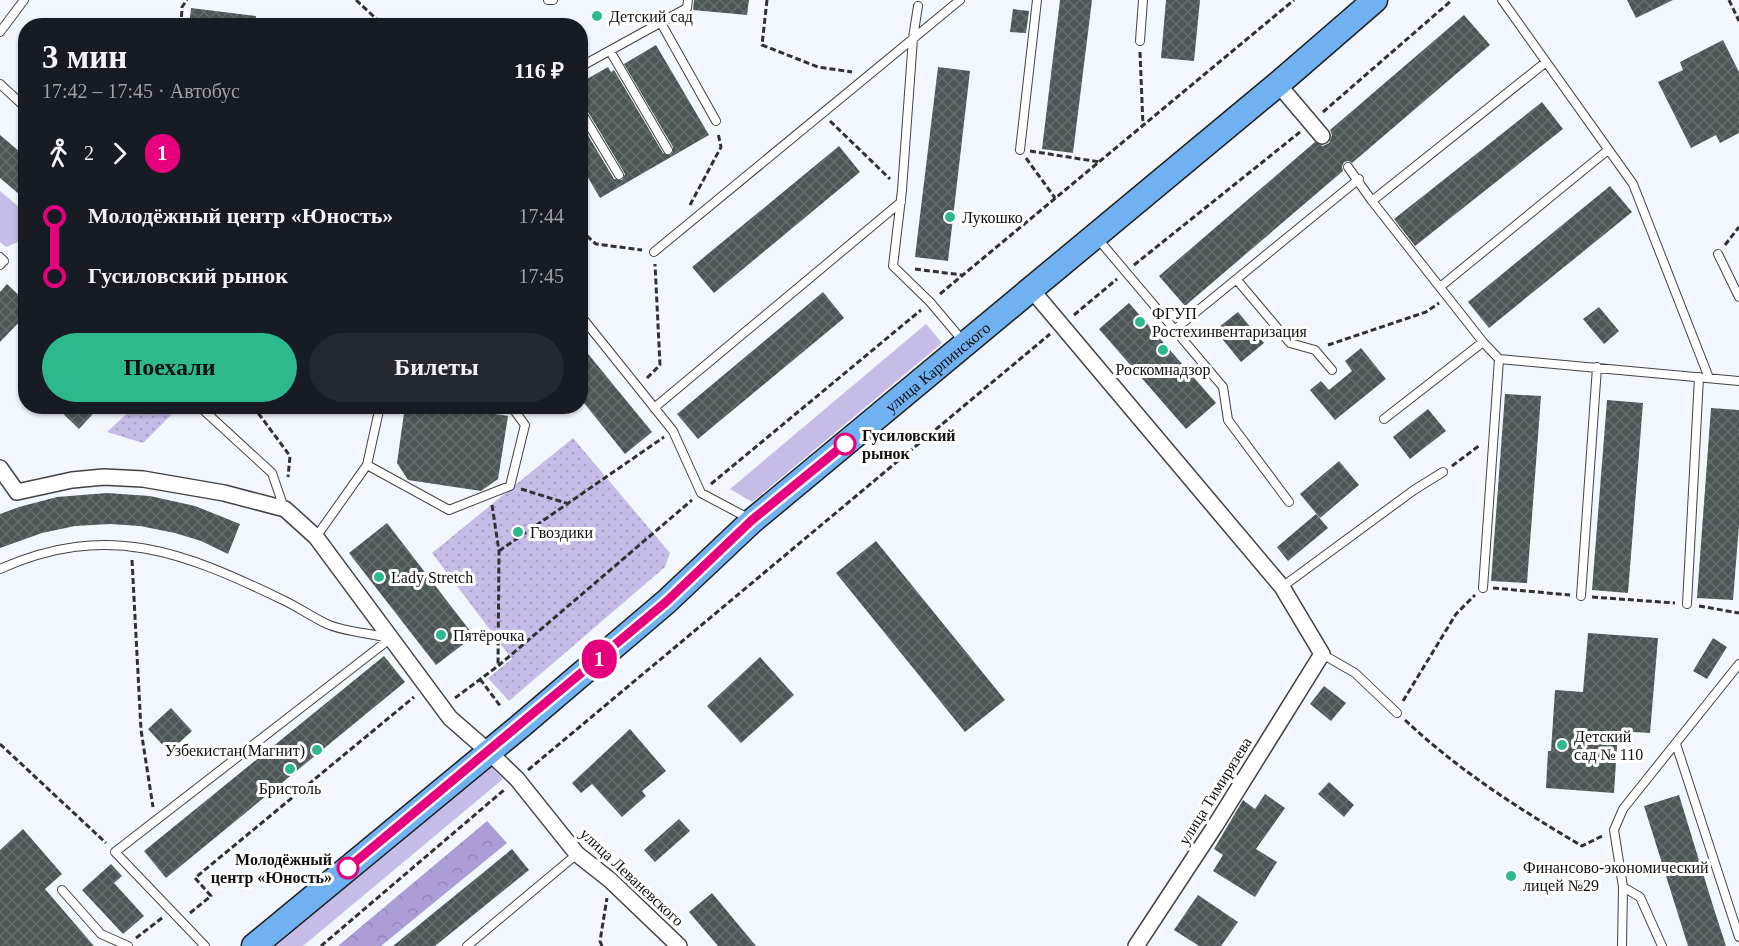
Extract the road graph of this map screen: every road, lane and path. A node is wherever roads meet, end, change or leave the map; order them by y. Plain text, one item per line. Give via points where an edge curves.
1 (24, 0) edge
2 (187, 0) edge
3 (356, 0) edge
4 (548, 0) edge
5 (553, 0) edge
6 (688, 0) edge
7 (767, 0) edge
8 (960, 0) edge
9 (1037, 0) edge
10 (1143, 0) edge
11 (1283, 0) edge
12 (1294, 0) edge
13 (1375, 0) edge
14 (1452, 0) edge
15 (1502, 0) edge
16 (1729, 0) edge
17 (918, 6) dead end
18 (1286, 7) junction
19 (181, 18) edge
20 (375, 18) edge
21 (1739, 21) edge
22 (661, 23) junction
23 (0, 32) edge
24 (913, 38) junction
25 (1140, 41) joint
26 (610, 51) junction
27 (1546, 62) junction
28 (588, 63) edge
29 (868, 75) junction
30 (0, 84) edge
31 (1278, 84) junction
32 (18, 101) edge
33 (822, 113) junction
34 (716, 121) joint
35 (588, 123) edge
36 (1311, 123) junction
37 (1143, 126) junction
38 (1322, 136) dead end
39 (668, 150) dead end
40 (1020, 150) junction
41 (1608, 150) junction
42 (1100, 162) junction
43 (1348, 166) dead end
44 (619, 175) dead end
45 (1359, 179) junction
46 (902, 190) junction
47 (1056, 198) junction
48 (1372, 201) junction
49 (901, 202) junction
50 (690, 206) dead end
51 (1739, 227) edge
52 (1095, 236) junction
53 (588, 237) edge
54 (654, 252) junction
55 (1718, 254) joint
56 (0, 257) edge
57 (0, 265) edge
58 (893, 267) junction
59 (1126, 272) junction
60 (963, 275) junction
61 (1237, 280) junction
62 (1440, 287) junction
63 (1031, 289) junction
64 (1448, 297) junction
65 (1739, 297) edge
66 (930, 302) junction
67 (588, 325) edge
68 (1061, 325) junction
69 (1174, 330) junction
70 (1483, 342) junction
71 (965, 343) junction
72 (1315, 350) junction
73 (1499, 359) junction
74 (1597, 368) junction
75 (1332, 369) dead end
76 (1700, 377) junction
77 (1709, 378) junction
78 (1739, 381) edge
79 (638, 388) junction
80 (654, 408) junction
81 (208, 414) edge
82 (259, 414) edge
83 (378, 414) edge
84 (516, 414) edge
85 (1384, 419) dead end
86 (673, 431) junction
87 (1494, 435) junction
88 (367, 465) junction
89 (0, 468) edge
90 (1443, 472) joint
91 (510, 486) junction
92 (701, 493) junction
93 (490, 494) junction
94 (1289, 502) dead end
95 (569, 504) junction
96 (285, 509) junction
97 (752, 520) junction
98 (316, 537) junction
99 (131, 546) junction
100 (500, 551) junction
101 (0, 569) edge
102 (1282, 587) junction
103 (1483, 588) joint
104 (1581, 596) dead end
105 (1687, 604) joint
106 (1739, 613) edge
107 (390, 638) junction
108 (1322, 654) junction
109 (1739, 664) edge
110 (498, 666) junction
111 (480, 679) junction
112 (426, 687) junction
113 (501, 707) dead end
114 (442, 708) junction
115 (1397, 713) junction
116 (0, 744) edge
117 (1676, 744) junction
118 (489, 752) junction
119 (517, 779) junction
120 (155, 822) junction
121 (1614, 830) junction
122 (116, 852) junction
123 (577, 854) junction
124 (610, 880) junction
125 (1623, 887) junction
126 (62, 890) dead end
127 (173, 910) junction
128 (182, 920) junction
129 (1739, 937) edge
130 (128, 945) edge
131 (205, 946) edge
132 (254, 946) edge
133 (321, 946) edge
134 (467, 946) edge
135 (602, 946) edge
136 (679, 946) edge
137 (1136, 946) edge
138 (1622, 946) edge
139 (1662, 946) edge

1 - 23 lane
2 - 19 path
3 - 20 path
4 - 5 lane
6 - 22 lane via 687,8
7 - 29 path via 762,45 818,68
8 - 24 lane
9 - 40 lane
10 - 25 lane
11 - 18 path
12 - 18 path
13 - 31 main road, улица Карпинского
14 - 36 path
15 - 27 lane
16 - 21 path
17 - 24 lane
18 - 37 path
22 - 26 lane
22 - 34 lane
24 - 29 lane
24 - 46 lane
25 - 37 path
26 - 28 lane
26 - 39 lane
27 - 41 lane
27 - 48 lane
29 - 33 lane
30 - 32 lane
31 - 36 street
31 - 52 main road, улица Карпинского
33 - 46 path
33 - 54 lane
34 - 50 path via 721,147
35 - 44 lane
36 - 38 street
36 - 59 path
37 - 42 path
40 - 42 path
40 - 47 path
41 - 62 lane
41 - 77 lane via 1633,184
42 - 47 path
43 - 45 lane
45 - 48 lane
45 - 61 lane
46 - 49 lane
47 - 60 path
48 - 62 lane
49 - 58 lane
49 - 80 lane
51 - 55 path
52 - 59 lane
52 - 63 main road, улица Карпинского
53 - 54 path via 596,244
54 - 79 path via 660,364
55 - 65 lane
56 - 57 lane via 4,261
58 - 60 path
58 - 66 lane
59 - 68 path
59 - 69 lane
60 - 66 path
61 - 69 lane
61 - 72 lane via 1290,343
62 - 64 lane
63 - 68 street
63 - 71 main road, улица Карпинского
64 - 70 lane
64 - 72 path via 1426,312
66 - 71 lane
66 - 92 path
67 - 79 lane
68 - 102 street
68 - 119 path
69 - 94 lane via 1223,387 1228,420
70 - 73 lane
70 - 85 lane
71 - 97 main road, улица Карпинского
72 - 75 lane
73 - 74 lane
73 - 87 lane
74 - 76 lane
74 - 104 lane
76 - 77 lane
76 - 105 lane
77 - 78 lane
79 - 80 lane
80 - 86 lane
81 - 96 lane via 272,472
82 - 96 path via 290,456
83 - 88 lane
84 - 91 lane via 525,425
86 - 92 lane
86 - 95 path
87 - 90 path
87 - 103 lane
88 - 93 lane via 449,510
88 - 98 lane
89 - 96 street via 17,492 72,480 142,479 224,493
90 - 102 lane
91 - 93 lane
91 - 95 path
92 - 97 lane
92 - 110 path
93 - 100 path
95 - 100 path
96 - 98 street, улица Леваневского
97 - 118 main road, улица Карпинского via 666,602
98 - 107 street, улица Леваневского
99 - 101 lane via 62,549
99 - 107 lane via 168,552 214,568 328,624
99 - 120 path via 141,730
100 - 110 path
102 - 108 street
103 - 115 path via 1456,614
105 - 106 path
107 - 112 street, улица Леваневского
107 - 120 lane
108 - 115 lane via 1355,673
108 - 137 street, улица Тимирязева
109 - 117 lane
110 - 111 path
111 - 113 path
111 - 114 path
112 - 114 street, улица Леваневского
112 - 128 path via 195,878 211,896
114 - 118 street, улица Леваневского
115 - 121 path via 1464,770 1582,846
116 - 122 path
117 - 121 lane via 1623,809
117 - 129 lane
118 - 119 street, улица Леваневского
118 - 132 main road, улица Карпинского
119 - 123 street, улица Леваневского
119 - 133 path
120 - 122 lane
121 - 125 lane
122 - 127 lane
123 - 124 street, улица Леваневского
123 - 134 lane
124 - 135 path
124 - 136 street, улица Леваневского
125 - 138 lane
125 - 139 lane via 1640,897
126 - 130 lane via 101,934
127 - 128 lane
127 - 130 path
128 - 131 lane

